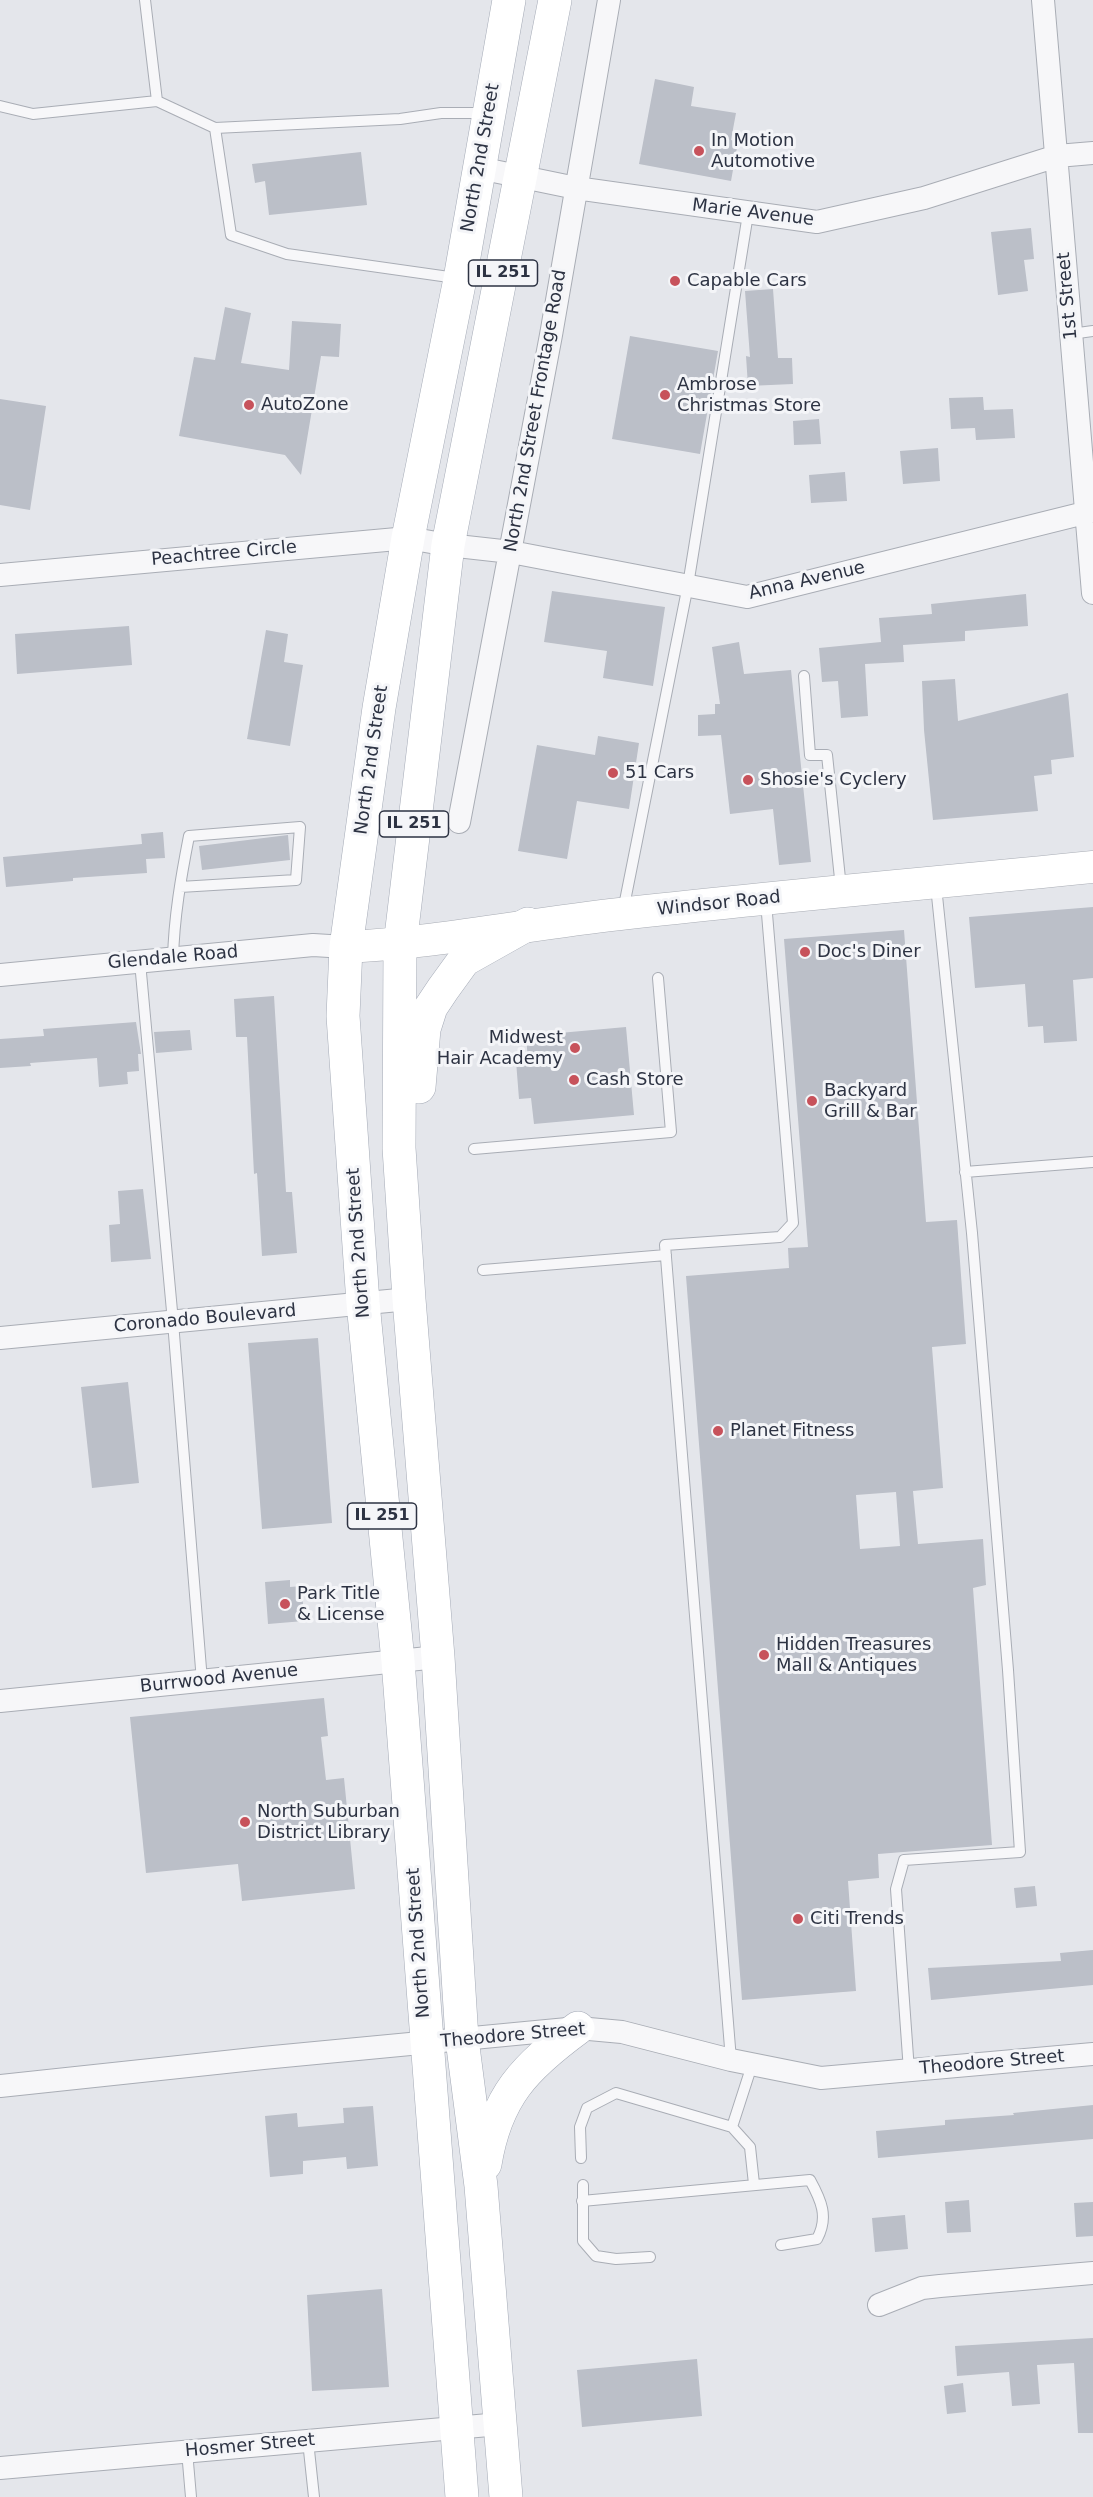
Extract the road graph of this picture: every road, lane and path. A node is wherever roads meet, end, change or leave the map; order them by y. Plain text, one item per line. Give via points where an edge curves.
1 (146, 0) edge
2 (509, 0) edge
3 (555, 0) edge
4 (609, 0) edge
5 (1043, 0) edge
6 (157, 101) junction
7 (0, 106) edge
8 (489, 113) junction
9 (214, 128) junction
10 (1093, 153) edge
11 (1057, 156) junction
12 (479, 168) junction
13 (522, 177) junction
14 (576, 188) junction
15 (748, 214) junction
16 (460, 279) junction
17 (1082, 333) edge
18 (1090, 512) edge
19 (408, 538) junction
20 (448, 545) junction
21 (511, 552) junction
22 (0, 575) edge
23 (688, 585) junction
24 (1093, 593) edge
25 (804, 676) dead end
26 (459, 822) dead end
27 (1093, 867) edge
28 (935, 883) junction
29 (180, 887) junction
30 (842, 892) junction
31 (766, 899) junction
32 (623, 914) junction
33 (528, 924) junction
34 (400, 945) junction
35 (346, 947) junction
36 (173, 958) junction
37 (140, 962) junction
38 (0, 975) edge
39 (658, 978) dead end
40 (399, 1148) junction
41 (474, 1149) dead end
42 (1093, 1162) edge
43 (965, 1172) junction
44 (666, 1255) junction
45 (483, 1270) dead end
46 (409, 1299) junction
47 (363, 1304) junction
48 (173, 1322) junction
49 (0, 1338) edge
50 (438, 1657) junction
51 (398, 1661) junction
52 (202, 1681) junction
53 (0, 1701) edge
54 (578, 2028) junction
55 (462, 2039) junction
56 (426, 2043) junction
57 (1093, 2054) edge
58 (742, 2062) junction
59 (909, 2070) junction
60 (0, 2086) edge
61 (732, 2127) junction
62 (581, 2158) dead end
63 (754, 2184) junction
64 (583, 2185) dead end
65 (481, 2186) junction
66 (582, 2201) junction
67 (781, 2245) dead end
68 (650, 2257) dead end
69 (1093, 2273) edge
70 (879, 2305) dead end
71 (500, 2424) junction
72 (456, 2428) junction
73 (308, 2441) junction
74 (187, 2451) junction
75 (0, 2468) edge
76 (191, 2497) edge
77 (314, 2497) edge
78 (462, 2497) edge
79 (506, 2497) edge

1 - 6 lane
2 - 8 main road, North 2nd Street / IL 251
3 - 13 main road, North 2nd Street / IL 251
4 - 14 street, North 2nd Street Frontage Road
5 - 11 street, 1st Street
6 - 7 lane via 33,114
6 - 9 lane
8 - 9 lane
8 - 12 main road, North 2nd Street / IL 251
9 - 16 lane via 231,235 287,254
10 - 11 street, Marie Avenue
11 - 15 street, Marie Avenue via 924,198 817,222
11 - 17 street, 1st Street
12 - 13 street, Marie Avenue
12 - 16 main road, North 2nd Street / IL 251
13 - 14 street, Marie Avenue
13 - 20 main road, North 2nd Street / IL 251
14 - 15 street, Marie Avenue
14 - 21 street, North 2nd Street Frontage Road
15 - 23 lane
16 - 19 main road, North 2nd Street / IL 251
17 - 18 street, 1st Street
18 - 23 street, Anna Avenue via 747,597
18 - 24 street, 1st Street
19 - 20 street, Peachtree Circle
19 - 22 street, Peachtree Circle
19 - 35 main road, North 2nd Street / IL 251 via 379,708
20 - 21 street, Anna Avenue
20 - 34 main road, North 2nd Street / IL 251
21 - 23 street, Anna Avenue
21 - 26 street, North 2nd Street Frontage Road
23 - 32 lane
25 - 30 lane via 810,755 827,755
27 - 28 street, Windsor Road
28 - 30 street, Windsor Road
28 - 43 lane
29 - 29 lane via 296,880 300,828 189,836
29 - 36 lane via 173,922
30 - 31 street, Windsor Road
31 - 32 street, Windsor Road
31 - 44 lane via 793,1223 780,1237 664,1245
32 - 33 street, Windsor Road
33 - 34 street, Windsor Road
33 - 40 main road via 464,960 431,1007 424,1029 419,1095
34 - 35 street, Windsor Road
34 - 40 main road, North 2nd Street / IL 251
35 - 36 street, Glendale Road via 313,945
35 - 47 main road, North 2nd Street / IL 251 via 343,1016
36 - 37 street, Glendale Road
37 - 38 street, Glendale Road
37 - 48 lane
39 - 41 lane via 671,1132
40 - 46 main road, North 2nd Street / IL 251
42 - 43 lane
43 - 59 lane via 1020,1852 904,1860 896,1889
44 - 45 lane
44 - 58 lane
46 - 47 street, Coronado Boulevard
46 - 50 main road, North 2nd Street / IL 251
47 - 48 street, Coronado Boulevard
47 - 51 main road, North 2nd Street / IL 251
48 - 49 street, Coronado Boulevard
48 - 52 lane
50 - 51 street, Burrwood Avenue
50 - 55 main road, North 2nd Street / IL 251
51 - 52 street, Burrwood Avenue
51 - 56 main road, North 2nd Street / IL 251
52 - 53 street, Burrwood Avenue
54 - 55 street, Theodore Street
54 - 58 street, Theodore Street via 622,2032
54 - 65 main road via 526,2070 511,2094 489,2141
55 - 56 street, Theodore Street
55 - 65 main road, North 2nd Street / IL 251
56 - 60 street, Theodore Street
56 - 72 main road, North 2nd Street / IL 251
57 - 59 street, Theodore Street
58 - 59 street, Theodore Street via 821,2078
58 - 61 lane
61 - 62 lane via 615,2092 587,2108 580,2127
61 - 63 lane via 750,2147
63 - 66 lane
63 - 67 lane via 810,2180 822,2202 824,2227 818,2239
64 - 66 lane
65 - 71 main road, North 2nd Street / IL 251
66 - 68 lane via 583,2241 596,2256
69 - 70 street via 922,2288
71 - 72 street, Hosmer Street
71 - 79 main road, North 2nd Street / IL 251
72 - 73 street, Hosmer Street
72 - 78 main road, North 2nd Street / IL 251
73 - 74 street, Hosmer Street
73 - 77 lane
74 - 75 street, Hosmer Street
74 - 76 lane

